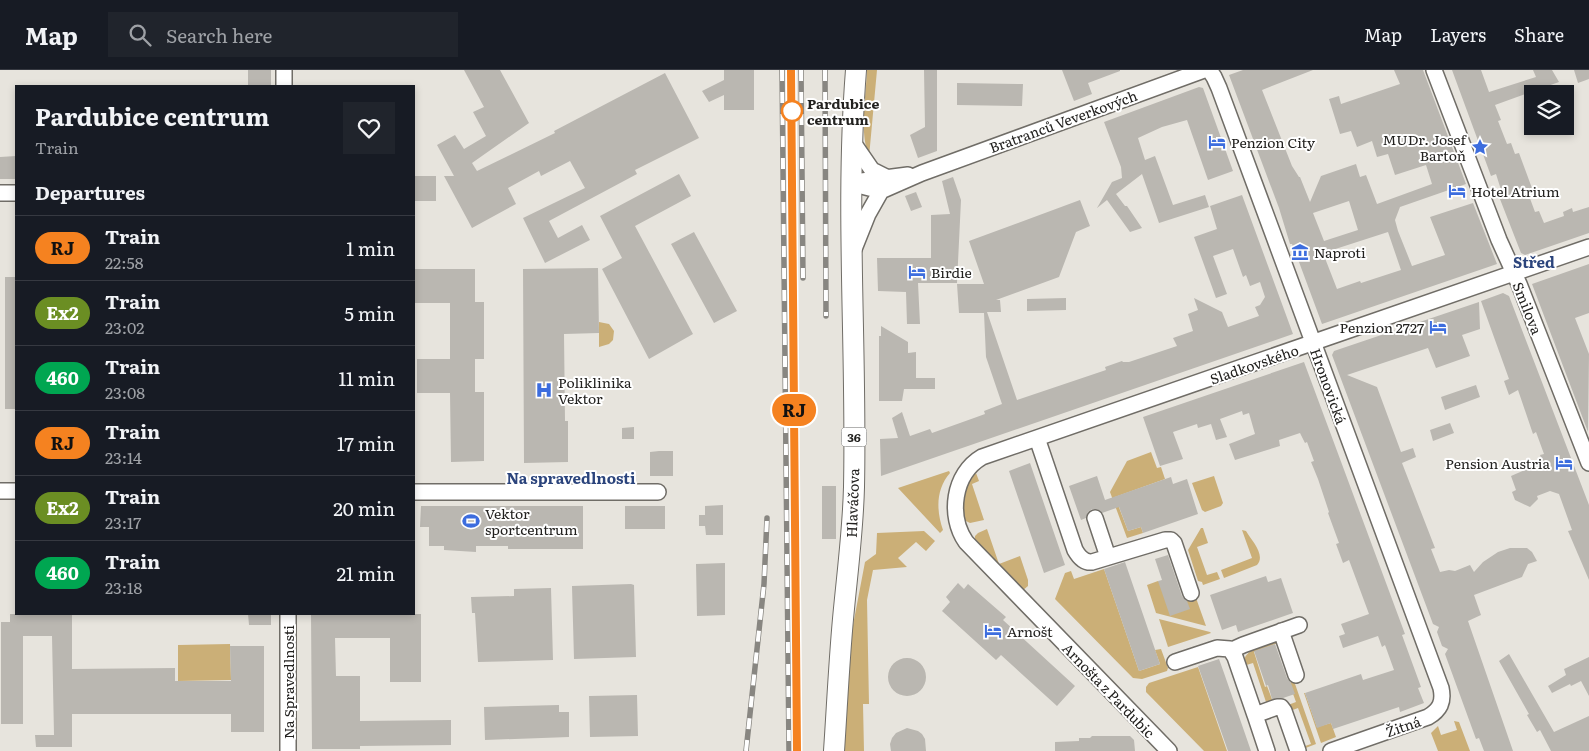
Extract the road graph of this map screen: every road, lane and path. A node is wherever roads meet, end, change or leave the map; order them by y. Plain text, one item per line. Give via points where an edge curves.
1 (284, 70) edge
2 (856, 70) edge
3 (1207, 70) edge
4 (1434, 70) edge
5 (284, 85) edge
6 (852, 141) junction
7 (850, 183) junction
8 (883, 184) junction
9 (0, 193) edge
10 (15, 193) edge
11 (1589, 248) edge
12 (852, 255) junction
13 (1515, 274) junction
14 (1313, 343) junction
15 (1036, 438) junction
16 (976, 460) joint
17 (1589, 463) edge
18 (0, 491) edge
19 (15, 491) edge
20 (415, 492) edge
21 (658, 492) dead end
22 (1095, 518) dead end
23 (1108, 557) junction
24 (1191, 593) dead end
25 (288, 615) edge
26 (1299, 625) dead end
27 (1281, 631) junction
28 (1232, 650) junction
29 (1175, 662) dead end
30 (1296, 675) dead end
31 (1442, 703) joint
32 (1255, 715) junction
33 (288, 751) edge
34 (834, 751) edge
35 (1169, 751) edge
36 (1267, 751) edge
37 (1298, 751) edge
38 (1331, 751) edge

1 - 5 street
2 - 6 main road, Hlaváčova / 36
3 - 8 street, Bratranců Veverkových via 922,173
3 - 14 street, Hronovická via 1217,83
4 - 13 street, Smilova via 1500,245
6 - 7 main road, Hlaváčova / 36
6 - 8 street
7 - 8 street, Bratranců Veverkových
7 - 12 main road, Hlaváčova / 36
8 - 12 street, Hlaváčova
9 - 10 street
11 - 13 street, Sladkovského
12 - 34 main road, Hlaváčova / 36 via 854,487
13 - 14 street, Sladkovského
13 - 17 street, Smilova
14 - 15 street, Sladkovského
14 - 31 street, Hronovická via 1441,688
15 - 16 street, Sladkovského
15 - 23 street via 1078,555 1088,562
16 - 35 street, Arnošta z Pardubic via 961,482 956,500 956,518 966,542
18 - 19 street
20 - 21 street
22 - 23 street
23 - 24 street via 1171,540
25 - 33 street, Na Spravedlnosti
26 - 27 street
27 - 28 street
27 - 30 street
28 - 29 street via 1217,648
28 - 32 street
31 - 38 street, Žitná via 1434,714 1412,724
32 - 36 street
32 - 37 street via 1281,707

